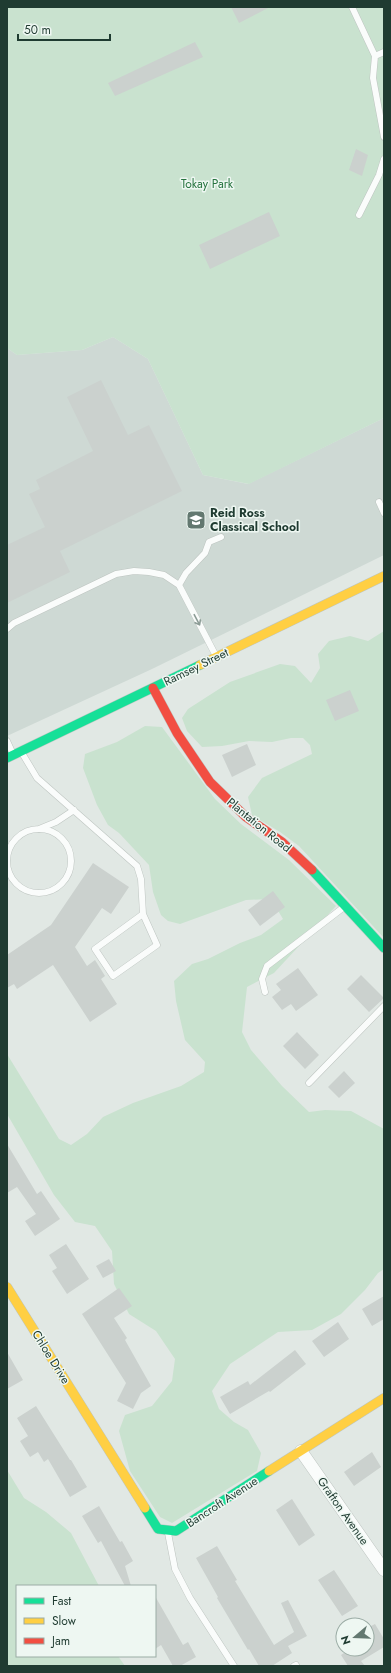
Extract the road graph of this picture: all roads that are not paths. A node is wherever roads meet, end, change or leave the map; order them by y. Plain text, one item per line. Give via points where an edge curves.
1 (352, 7) edge
2 (384, 52) edge
3 (375, 56) junction
4 (384, 137) edge
5 (384, 159) edge
6 (359, 216) dead end
7 (379, 502) dead end
8 (384, 513) edge
9 (221, 537) dead end
10 (384, 576) edge
11 (179, 585) junction
12 (7, 629) edge
13 (217, 657) junction
14 (153, 688) junction
15 (7, 741) edge
16 (14, 755) edge
17 (74, 810) junction
18 (37, 830) junction
19 (345, 906) junction
20 (142, 914) junction
21 (384, 948) edge
22 (265, 992) dead end
23 (384, 1006) edge
24 (309, 1083) dead end
25 (7, 1287) edge
26 (384, 1398) edge
27 (301, 1451) junction
28 (168, 1531) junction
29 (384, 1570) edge
30 (234, 1666) edge

1 - 3 lane
2 - 3 lane
3 - 4 lane via 373,78
5 - 6 lane
7 - 8 lane
9 - 11 lane via 210,542 205,553 186,573
10 - 13 street, Ramsey Street
11 - 12 lane via 164,575 149,572 116,574 14,623
11 -> 13 lane
13 - 14 street, Ramsey Street
14 - 16 street, Ramsey Street
14 - 19 street, Plantation Road via 177,733 210,782 246,817 306,864
15 - 16 lane
16 - 17 lane
17 - 18 lane
17 - 20 lane via 137,866 141,879
18 - 18 lane via 27,832 18,838 11,846 8,856 11,877 27,891 37,893 57,888 69,872 71,862 65,842 48,831
19 - 21 street, Plantation Road
19 - 22 lane via 267,966 262,979
20 - 20 lane via 94,949 113,976 157,945
23 - 24 lane
25 - 28 street, Chloe Drive via 158,1529
26 - 27 street, Bancroft Avenue
27 - 28 street, Bancroft Avenue via 176,1531
27 - 29 street, Grafton Avenue
28 - 30 lane via 176,1568 190,1598

